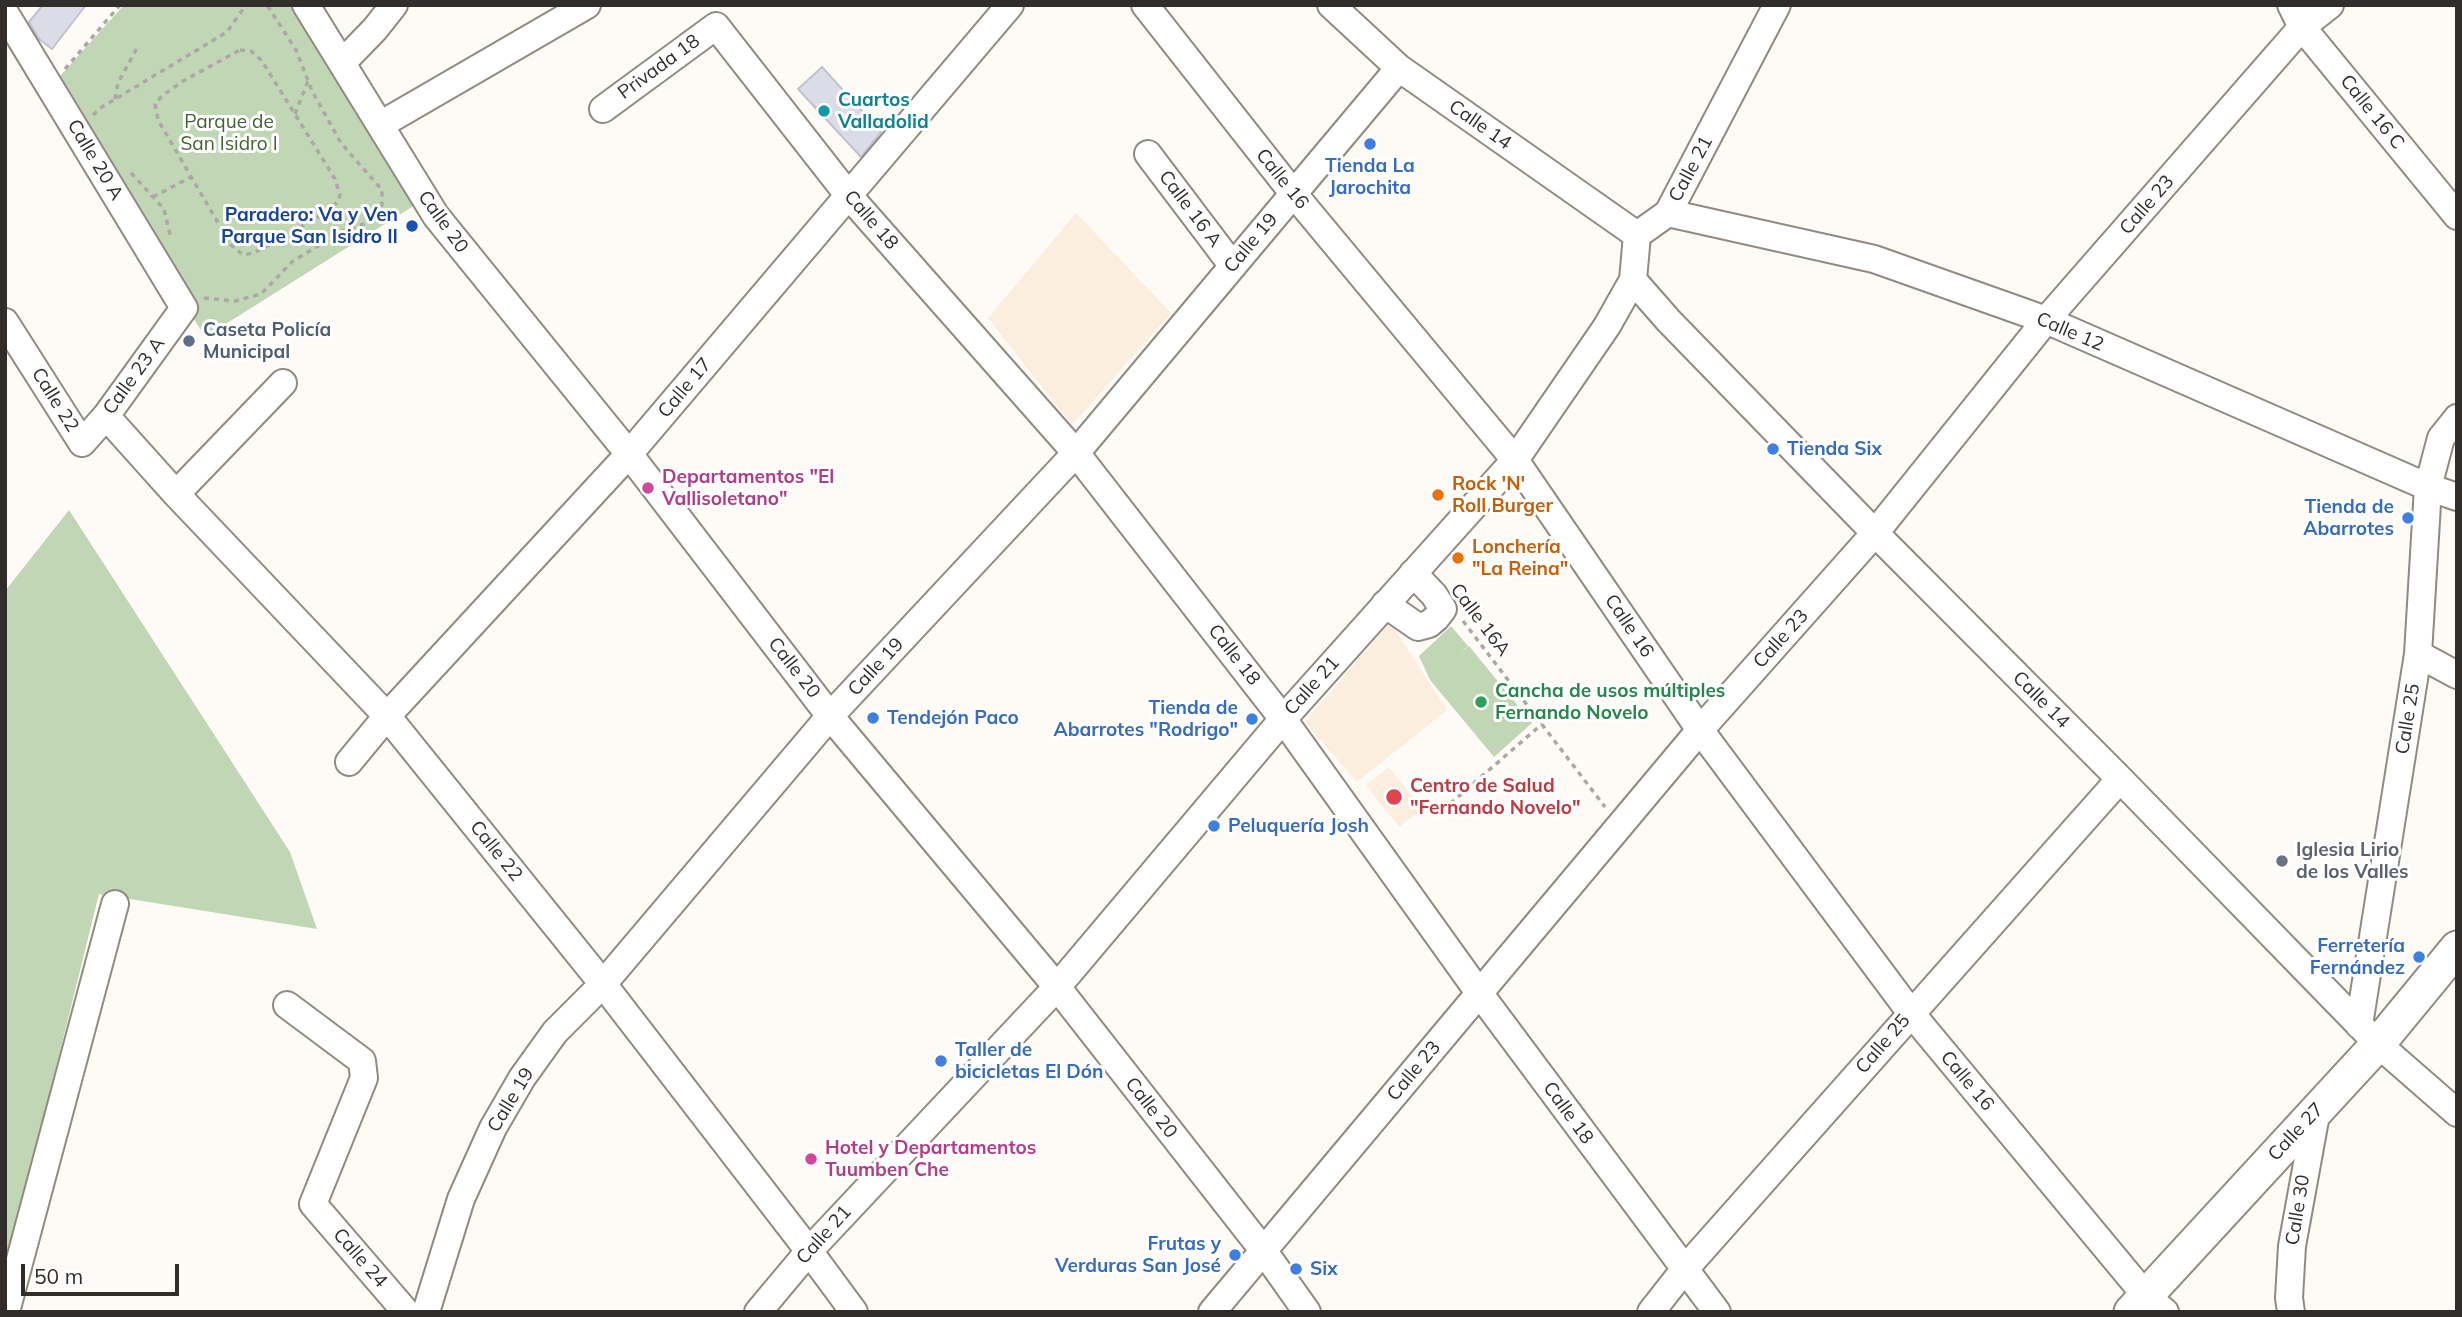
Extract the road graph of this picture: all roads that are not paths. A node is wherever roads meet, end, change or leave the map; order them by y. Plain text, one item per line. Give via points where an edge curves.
1 (306, 5) edge
2 (394, 5) edge
3 (587, 5) edge
4 (1010, 5) edge
5 (1145, 5) edge
6 (1331, 5) edge
7 (1777, 5) edge
8 (2330, 5) edge
9 (6, 9) edge
10 (2297, 16) edge
11 (716, 26) joint
12 (342, 62) junction
13 (1399, 68) junction
14 (603, 108) dead end
15 (380, 125) junction
16 (1148, 154) dead end
17 (1293, 193) junction
18 (849, 196) junction
19 (1668, 213) junction
20 (2457, 216) edge
21 (1637, 235) junction
22 (1232, 265) junction
23 (1633, 280) junction
24 (191, 302) joint
25 (2046, 320) junction
26 (5, 322) edge
27 (283, 383) dead end
28 (106, 416) junction
29 (2457, 418) edge
30 (82, 443) joint
31 (1076, 453) junction
32 (629, 454) junction
33 (1516, 460) junction
34 (2428, 487) junction
35 (176, 494) junction
36 (2457, 497) edge
37 (1875, 533) junction
38 (1413, 573) junction
39 (1385, 604) junction
40 (2418, 653) junction
41 (2457, 675) edge
42 (387, 716) junction
43 (831, 716) junction
44 (1283, 719) junction
45 (1700, 730) junction
46 (349, 762) dead end
47 (2120, 779) junction
48 (116, 904) dead end
49 (2457, 948) edge
50 (603, 984) junction
51 (1057, 987) junction
52 (1480, 994) junction
53 (288, 1005) dead end
54 (1911, 1013) junction
55 (2368, 1034) junction
56 (2317, 1110) junction
57 (2457, 1113) edge
58 (1263, 1250) junction
59 (809, 1251) junction
60 (1684, 1270) junction
61 (2147, 1306) edge
62 (6, 1312) edge
63 (406, 1312) edge
64 (426, 1312) edge
65 (758, 1312) edge
66 (854, 1312) edge
67 (1212, 1312) edge
68 (1307, 1312) edge
69 (1651, 1312) edge
70 (1717, 1312) edge
71 (2291, 1312) edge

1 - 12 street, Calle 20
2 - 12 street
3 - 15 street
4 - 18 street, Calle 17
5 - 17 street, Calle 16
6 - 13 street, Calle 14
7 - 19 street, Calle 21
8 - 10 street, Calle 23
9 - 24 street, Calle 20 A via 49,86
10 - 20 street, Calle 16 C
10 - 25 street, Calle 23
11 - 14 street, Privada 18
11 - 18 street, Calle 18
12 - 15 street, Calle 20
13 - 17 street, Calle 19
13 - 21 street, Calle 14
15 - 32 street, Calle 20 via 436,216
16 - 22 street, Calle 16 A
17 - 22 street, Calle 19
17 - 33 street, Calle 16
18 - 31 street, Calle 18
18 - 32 street, Calle 17
19 - 21 street, Calle 21
19 - 25 street, Calle 12 via 1874,259
21 - 23 street, Calle 21
22 - 31 street, Calle 19
23 - 33 street, Calle 21
23 - 37 street, Calle 14
24 - 28 street, Calle 23 A
25 - 34 street, Calle 12
25 - 37 street, Calle 23
26 - 30 street, Calle 22
27 - 35 street
28 - 30 street, Calle 23 A
28 - 35 street, Calle 22
29 - 34 street, Calle 25 via 2441,438
31 - 43 street, Calle 19
31 - 44 street, Calle 18
32 - 42 street, Calle 17
32 - 43 street, Calle 20
33 - 38 street, Calle 21
33 - 45 street, Calle 16
34 - 36 street, Calle 12
34 - 40 street, Calle 25
35 - 42 street, Calle 22
37 - 45 street, Calle 23
37 - 47 street, Calle 14
38 - 39 street, Calle 21
38 - 39 street via 1443,609 1436,618 1418,627
39 - 44 street, Calle 21
40 - 41 street
40 - 55 street, Calle 25
42 - 46 street, Calle 17
42 - 50 street, Calle 22
43 - 50 street, Calle 19
43 - 51 street, Calle 20
44 - 51 street, Calle 21
44 - 52 street, Calle 18
45 - 52 street, Calle 23
45 - 54 street, Calle 16
47 - 54 street, Calle 25
47 - 55 street, Calle 14
48 - 62 street
49 - 55 main road, Calle 27
50 - 59 street, Calle 22
50 - 64 street, Calle 19 via 555,1032 493,1128 461,1199
51 - 58 street, Calle 20
51 - 59 street, Calle 21
52 - 58 street, Calle 23
52 - 60 street, Calle 18
53 - 63 street, Calle 24 via 362,1061 364,1078 313,1204
54 - 60 street, Calle 25
54 - 61 street, Calle 16
55 - 56 main road, Calle 27
55 - 57 street, Calle 14
56 - 61 main road, Calle 27
56 - 71 street, Calle 30 via 2292,1246
58 - 67 street, Calle 23
58 - 68 street, Calle 20
59 - 65 street, Calle 21
59 - 66 street, Calle 22
60 - 69 street, Calle 25
60 - 70 street, Calle 18

